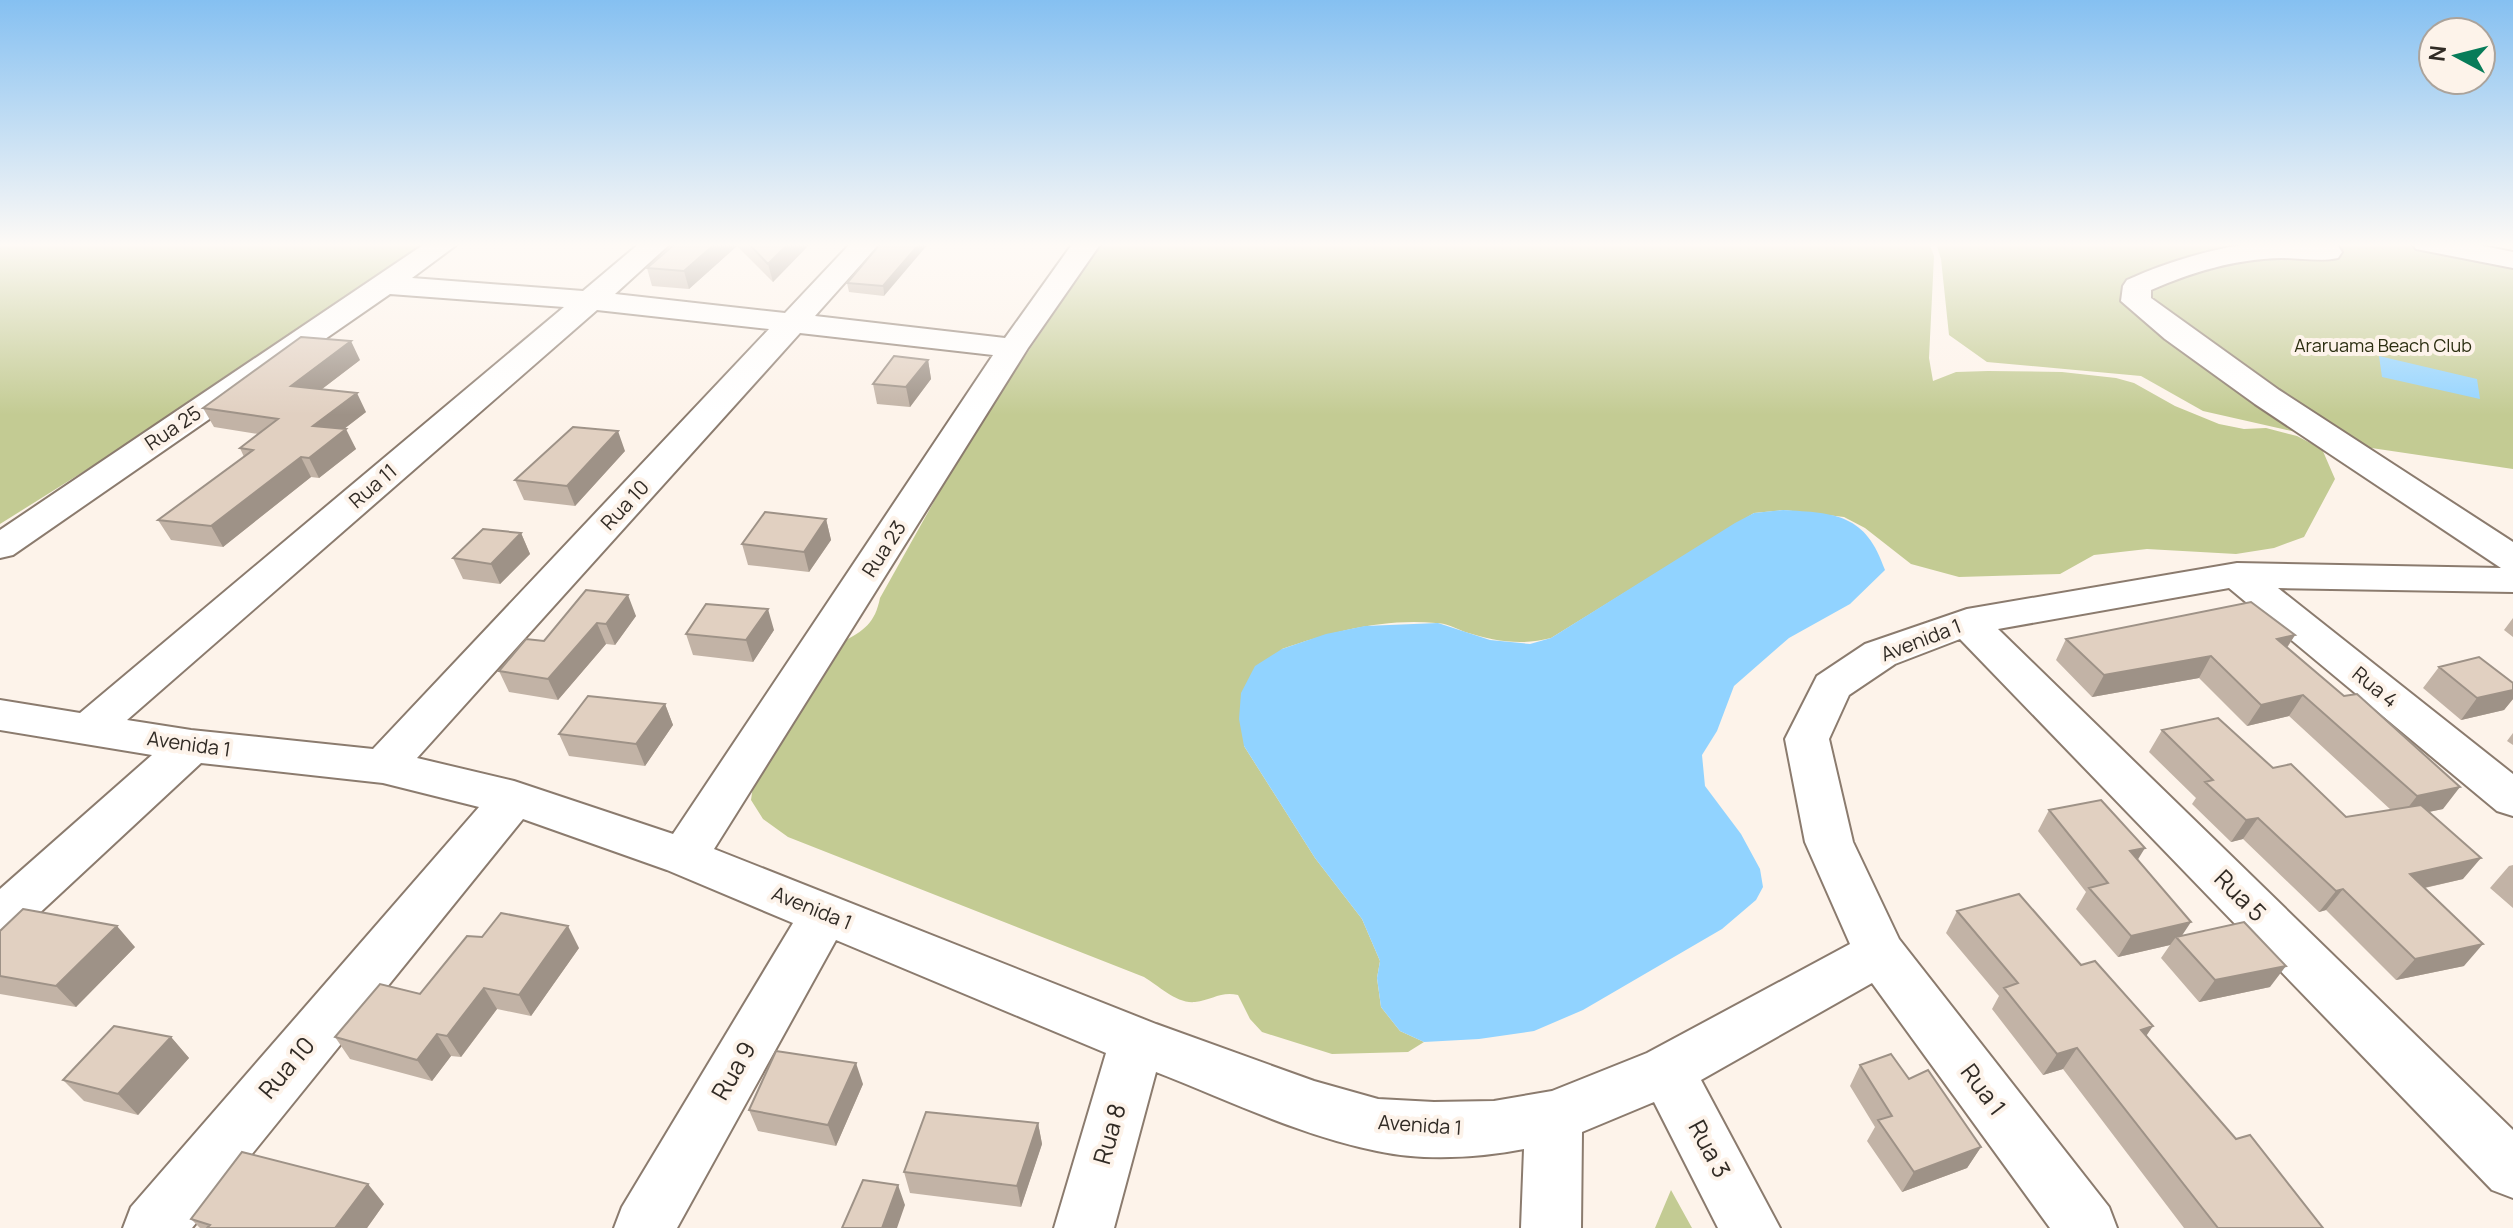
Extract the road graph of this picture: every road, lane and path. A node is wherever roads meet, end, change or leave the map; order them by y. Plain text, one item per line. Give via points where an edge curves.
1 (364, 300) edge
2 (590, 300) edge
3 (593, 300) edge
4 (813, 300) edge
5 (1047, 300) edge
6 (2136, 300) edge
7 (792, 323) junction
8 (1013, 348) junction
9 (0, 547) edge
10 (2513, 559) edge
11 (2237, 575) junction
12 (2513, 580) edge
13 (1967, 622) junction
14 (0, 715) edge
15 (89, 729) junction
16 (191, 746) junction
17 (383, 767) junction
18 (514, 798) junction
19 (2513, 799) edge
20 (684, 857) junction
21 (825, 913) junction
22 (0, 919) edge
23 (1880, 953) junction
24 (1137, 1041) junction
25 (1667, 1071) junction
26 (1554, 1117) junction
27 (2513, 1170) edge
28 (153, 1228) edge
29 (644, 1228) edge
30 (1084, 1228) edge
31 (1551, 1228) edge
32 (1750, 1228) edge
33 (2087, 1228) edge

1 - 9 street, Rua 25
2 - 15 street, Rua 11
3 - 7 street
4 - 7 street, Rua 10
5 - 8 street, Rua 23
6 - 10 street via 2267,397
7 - 8 street
7 - 17 street, Rua 10
8 - 20 street, Rua 23
11 - 12 street, Avenida 1
11 - 13 street, Avenida 1
11 - 19 street, Rua 4
13 - 23 street, Avenida 1 via 1880,654 1832,686 1807,739 1829,842
13 - 27 street, Rua 5
14 - 15 street, Avenida 1
15 - 16 street, Avenida 1
16 - 17 street, Avenida 1
16 - 22 street
17 - 18 street, Avenida 1
18 - 20 street, Avenida 1
18 - 28 street, Rua 10
20 - 21 street, Avenida 1
21 - 24 street, Avenida 1
21 - 29 street, Rua 9
23 - 25 street, Avenida 1
23 - 33 street, Rua 1
24 - 26 street, Avenida 1 via 1314,1107 1378,1125 1494,1128
24 - 30 street, Rua 8
25 - 26 street, Avenida 1
25 - 32 street, Rua 3
26 - 31 street

